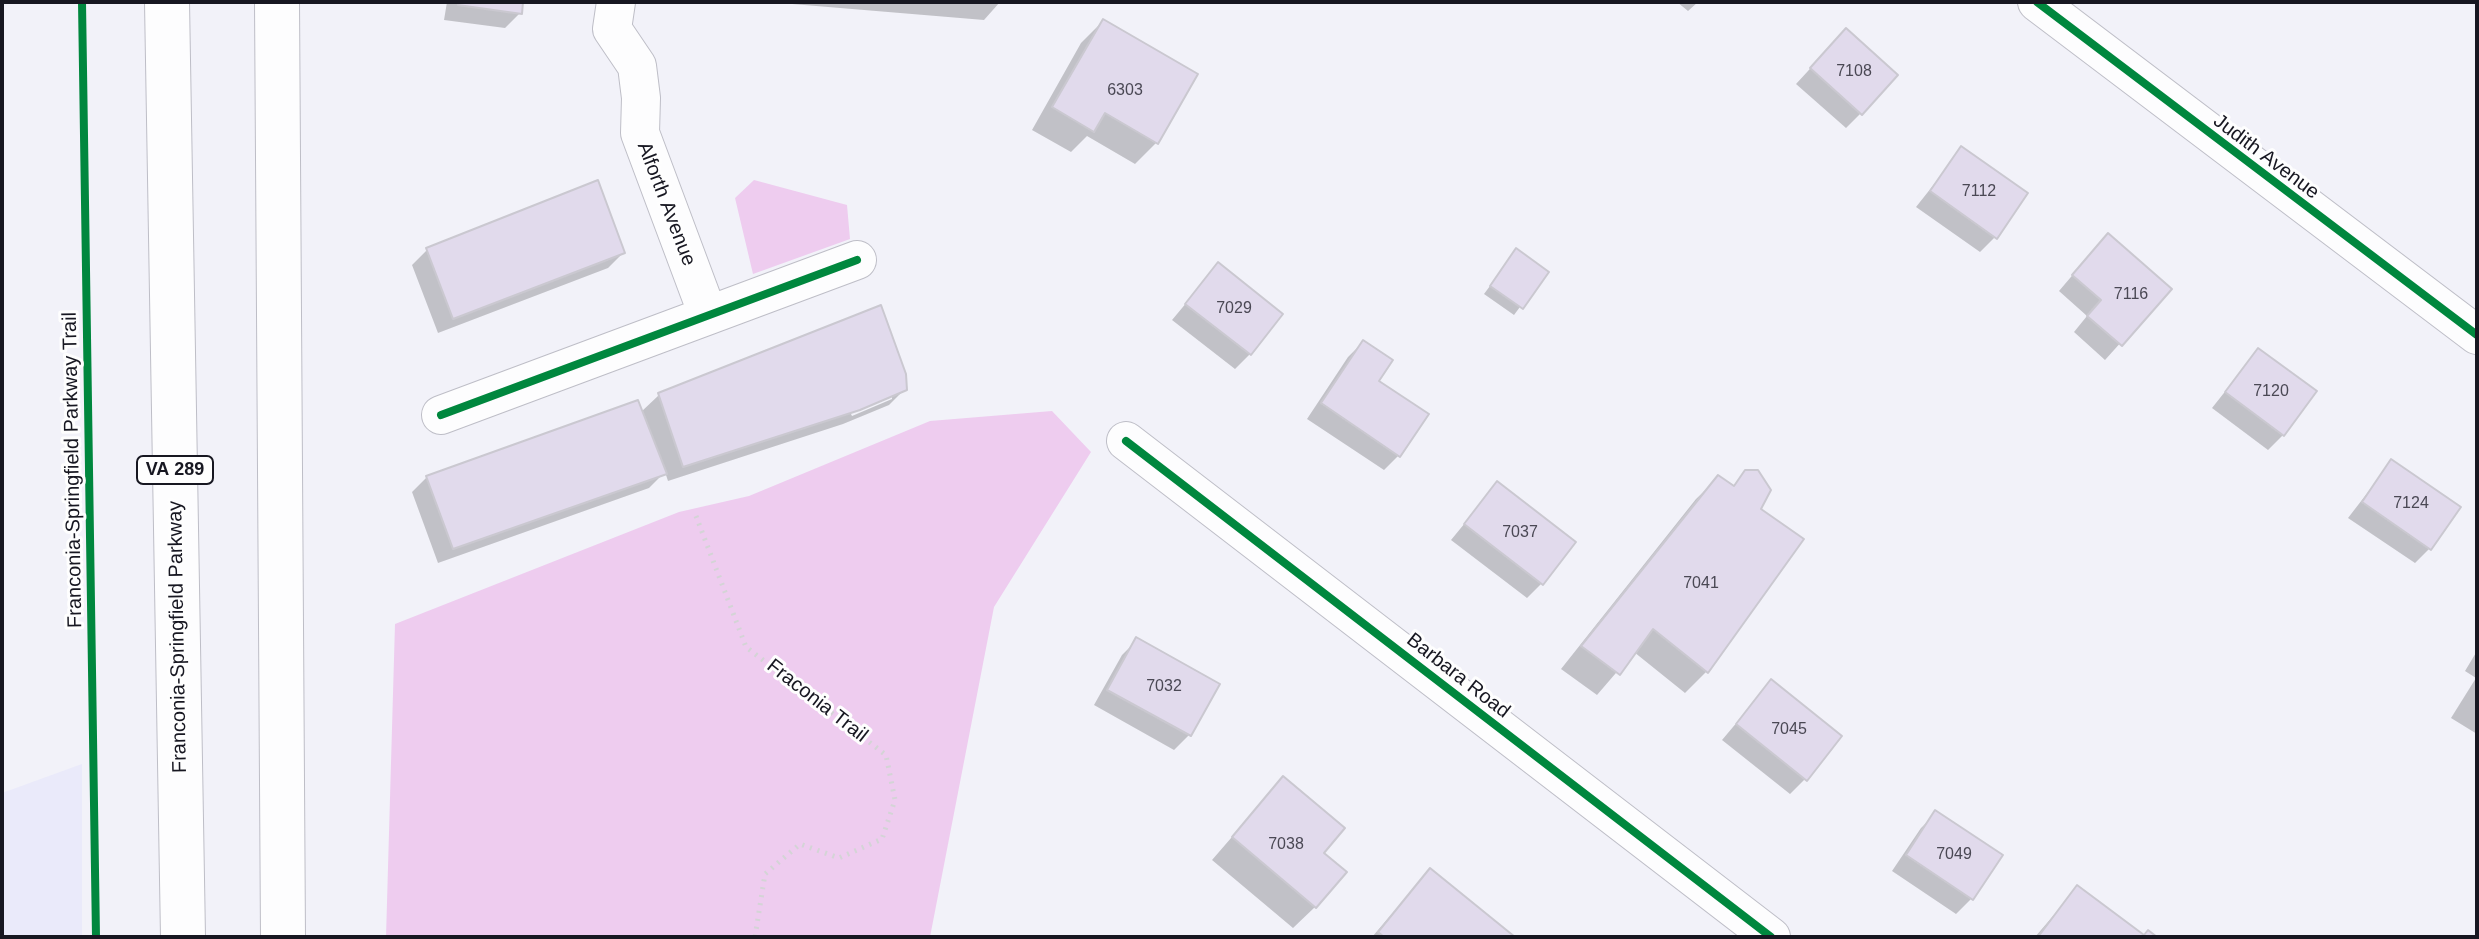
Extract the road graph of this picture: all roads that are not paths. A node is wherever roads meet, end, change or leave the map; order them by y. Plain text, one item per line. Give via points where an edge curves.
1 (167, 2) edge
2 (277, 2) edge
3 (616, 2) edge
4 (2037, 2) edge
5 (857, 260) dead end
6 (708, 315) junction
7 (2477, 335) edge
8 (441, 415) dead end
9 (1126, 441) dead end
10 (183, 937) edge
11 (283, 937) edge
12 (1771, 937) edge

1 - 10 main road, Franconia-Springfield Parkway / VA 289
2 - 11 main road
3 - 6 street, Alforth Avenue via 612,29 637,66 640,133
4 - 7 street, Judith Avenue
5 - 6 street
6 - 8 street
9 - 12 street, Barbara Road

